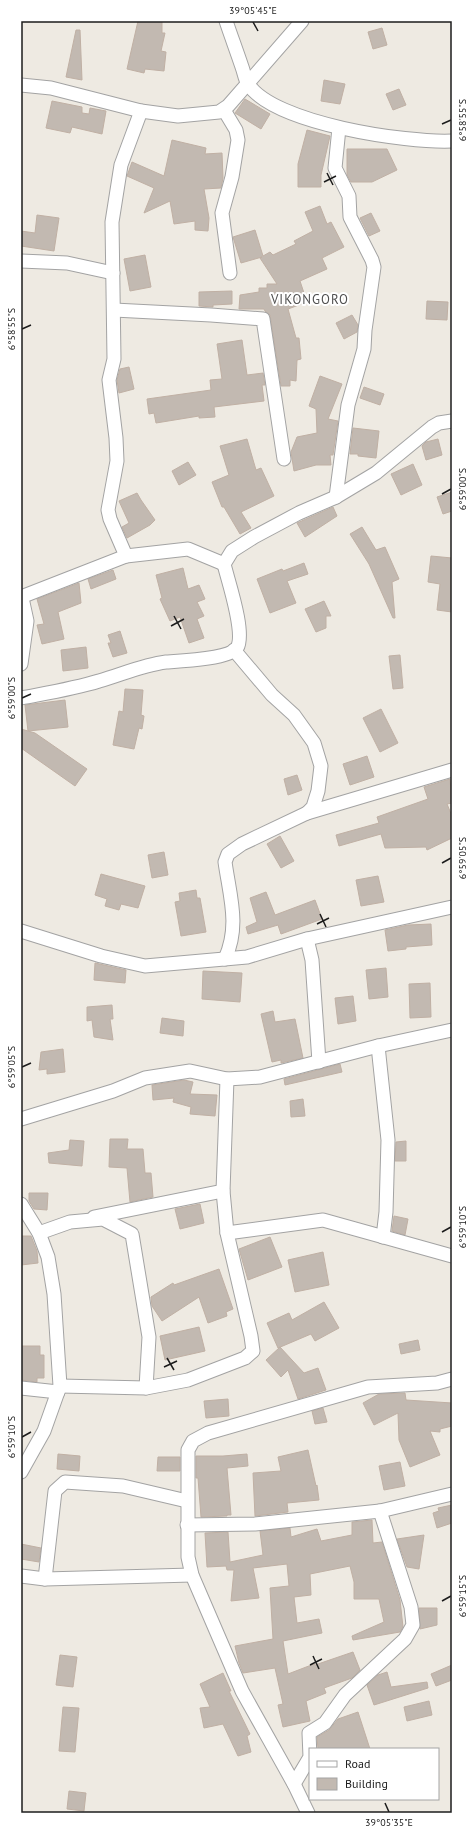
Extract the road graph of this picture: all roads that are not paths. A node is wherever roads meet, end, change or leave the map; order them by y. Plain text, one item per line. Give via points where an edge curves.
1 (226, 21) edge
2 (302, 21) edge
3 (248, 84) junction
4 (21, 85) edge
5 (224, 110) junction
6 (141, 111) junction
7 (339, 128) junction
8 (452, 141) edge
9 (21, 260) edge
10 (113, 273) junction
11 (230, 273) dead end
12 (114, 310) junction
13 (452, 421) edge
14 (284, 459) dead end
15 (336, 497) junction
16 (126, 556) junction
17 (224, 564) junction
18 (22, 598) edge
19 (234, 650) junction
20 (21, 664) edge
21 (21, 698) edge
22 (452, 770) edge
23 (307, 813) junction
24 (452, 907) edge
25 (21, 931) edge
26 (307, 939) junction
27 (225, 959) junction
28 (452, 1030) edge
29 (378, 1046) junction
30 (319, 1062) junction
31 (227, 1079) junction
32 (21, 1119) edge
33 (223, 1191) junction
34 (21, 1204) edge
35 (70, 1222) junction
36 (39, 1233) junction
37 (227, 1233) junction
38 (383, 1237) junction
39 (452, 1256) edge
40 (452, 1380) edge
41 (21, 1388) edge
42 (146, 1388) junction
43 (59, 1389) junction
44 (21, 1472) edge
45 (452, 1494) edge
46 (187, 1500) junction
47 (380, 1511) junction
48 (187, 1525) junction
49 (192, 1575) junction
50 (21, 1576) edge
51 (45, 1579) junction
52 (310, 1748) edge
53 (309, 1759) edge
54 (294, 1784) junction
55 (308, 1813) edge

1 - 3 street
2 - 3 street
3 - 5 street
3 - 7 street via 263,98 281,108
4 - 6 street via 51,88
5 - 6 street via 178,116
5 - 11 street via 236,130 238,140 232,177 222,213
6 - 10 street via 122,165 112,222
7 - 8 street via 430,142
7 - 15 street via 335,168 349,196 350,217 374,267 364,349 348,405
9 - 10 street via 67,263
10 - 12 street
12 - 14 street via 263,319
12 - 16 street via 114,362 109,380 117,461 108,510
13 - 15 street via 432,427 376,473
15 - 17 street via 254,536 232,552
16 - 17 street via 188,549
16 - 18 street
17 - 19 street via 239,622 238,646
18 - 20 street via 27,621
19 - 21 street via 215,657 155,664 98,682
19 - 23 street via 272,695 294,715 314,743 321,766 318,791 313,807
22 - 23 street
23 - 27 street via 242,844 228,854 225,862 234,923 230,948
24 - 26 street
25 - 27 street via 101,956 145,966
26 - 27 street via 248,957
26 - 30 street via 312,960
28 - 29 street
29 - 30 street
29 - 38 street via 388,1140
30 - 31 street via 260,1077
31 - 32 street via 190,1071 145,1078 114,1091
31 - 33 street
33 - 35 street
33 - 37 street
34 - 36 street
35 - 36 street
35 - 42 street via 103,1219 132,1234 148,1337
36 - 43 street via 48,1257 54,1294
37 - 38 street via 323,1220
37 - 42 street via 253,1351 246,1358 188,1380
38 - 39 street
40 - 46 street via 368,1387 208,1433 193,1441 188,1450
41 - 43 street
42 - 43 street
43 - 44 street via 44,1431
45 - 47 street
46 - 48 street
46 - 51 street via 123,1486 64,1482 55,1491
47 - 48 street via 255,1524
47 - 52 street via 411,1607 413,1625 405,1639 345,1695 325,1723 309,1733
48 - 49 street via 188,1557
49 - 51 street
49 - 54 street via 242,1691
50 - 51 street
53 - 54 street
54 - 55 street

